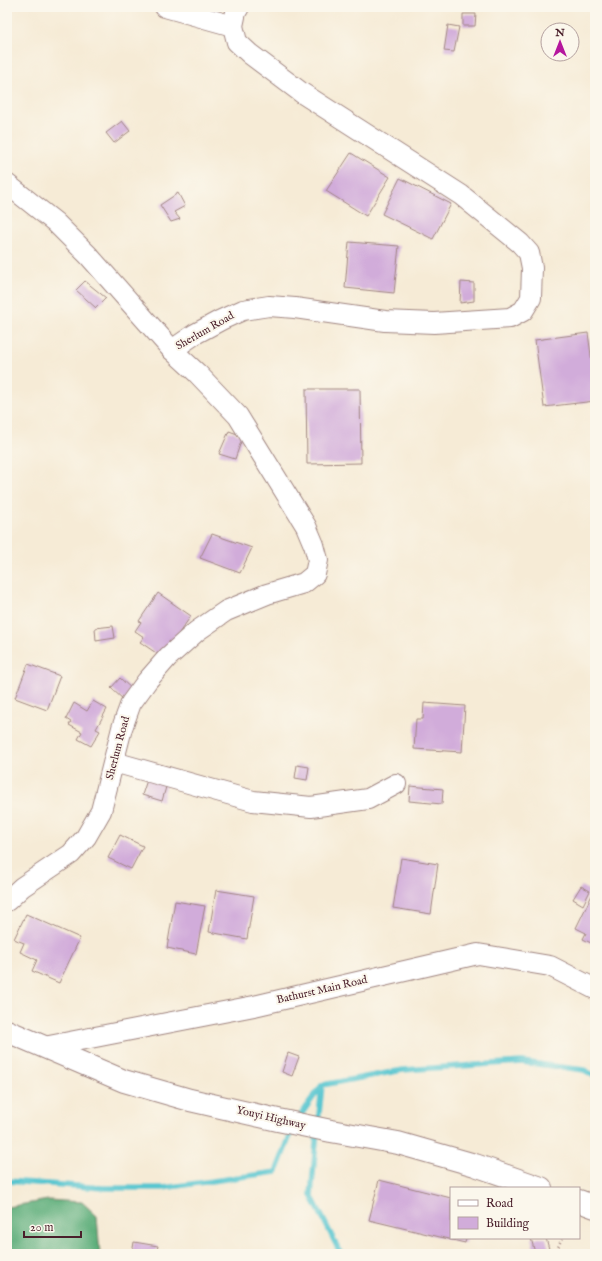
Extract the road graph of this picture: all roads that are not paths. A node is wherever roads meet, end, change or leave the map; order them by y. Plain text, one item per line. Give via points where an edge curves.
1 (165, 7) edge
2 (239, 7) edge
3 (233, 26) junction
4 (7, 184) edge
5 (172, 350) junction
6 (114, 762) junction
7 (396, 784) dead end
8 (7, 901) edge
9 (595, 989) edge
10 (7, 1031) edge
11 (44, 1047) junction
12 (539, 1187) edge
13 (580, 1201) edge
14 (595, 1208) edge

1 - 3 street
2 - 3 street
3 - 5 street, Sherlum Road via 237,42 272,71 461,195 520,243 529,253 532,268 531,298 523,311 510,318 434,323 385,322 269,306 243,310 195,334
4 - 5 street via 55,222 88,255
5 - 6 street, Sherlum Road via 238,416 306,526 318,560 315,574 304,583 267,594 226,611 197,631 168,657 131,703
6 - 7 street via 254,802 311,807 368,799
6 - 8 street, Sherlum Road via 101,811 86,837 71,854 22,887
9 - 11 street, Bathurst Main Road via 550,966 478,954 254,1006
10 - 11 main road, Youyi Highway
11 - 12 main road, Youyi Highway via 124,1081 190,1100 398,1143 475,1164
13 - 14 main road

